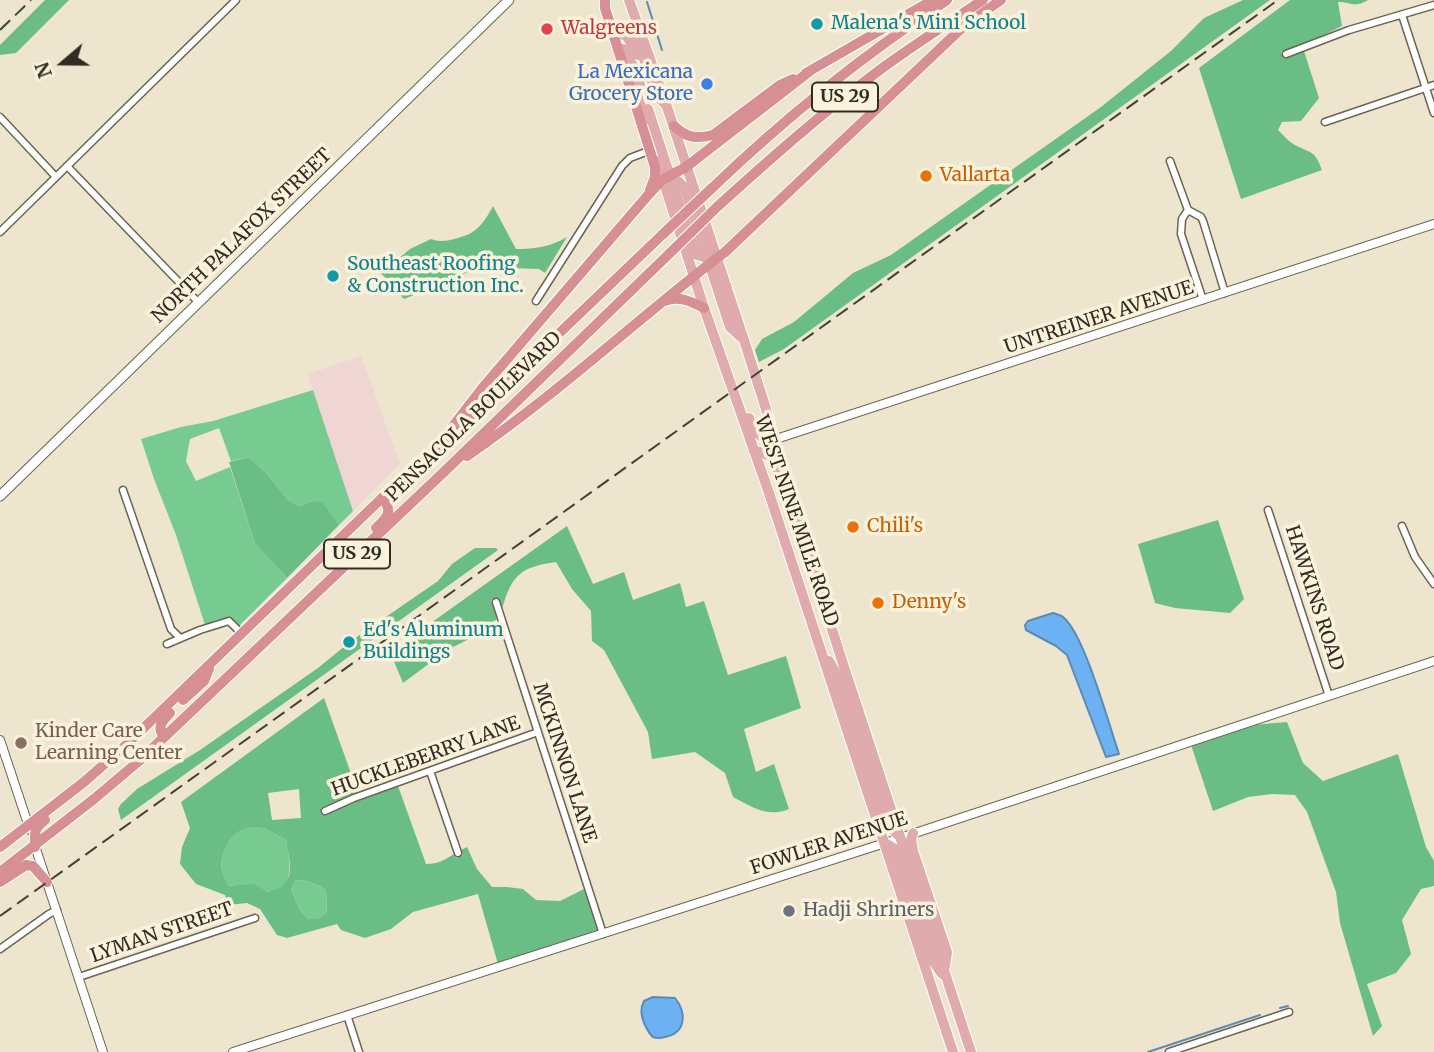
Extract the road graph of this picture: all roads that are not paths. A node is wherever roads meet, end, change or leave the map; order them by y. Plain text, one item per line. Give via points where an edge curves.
1 (236, 0) edge
2 (509, 0) edge
3 (606, 0) edge
4 (623, 0) edge
5 (629, 0) edge
6 (933, 0) edge
7 (947, 0) edge
8 (983, 0) edge
9 (1001, 0) edge
10 (1434, 5) edge
11 (1402, 15) junction
12 (618, 34) junction
13 (623, 49) junction
14 (1286, 54) dead end
15 (648, 70) junction
16 (810, 71) junction
17 (1434, 85) edge
18 (1425, 87) junction
19 (667, 107) junction
20 (1434, 113) edge
21 (0, 117) edge
22 (1325, 122) dead end
23 (674, 126) junction
24 (652, 150) junction
25 (1170, 161) dead end
26 (67, 166) junction
27 (686, 167) junction
28 (56, 177) junction
29 (668, 179) junction
30 (649, 194) junction
31 (1188, 210) junction
32 (1434, 225) edge
33 (0, 232) edge
34 (712, 260) junction
35 (693, 275) junction
36 (1225, 293) junction
37 (1203, 300) junction
38 (536, 301) dead end
39 (199, 303) junction
40 (658, 304) junction
41 (704, 308) junction
42 (736, 397) junction
43 (773, 440) junction
44 (438, 446) junction
45 (754, 451) junction
46 (446, 470) junction
47 (123, 490) dead end
48 (0, 496) edge
49 (382, 498) junction
50 (1268, 510) dead end
51 (799, 525) junction
52 (1402, 526) dead end
53 (340, 570) junction
54 (1434, 584) edge
55 (496, 602) dead end
56 (242, 634) junction
57 (180, 638) junction
58 (818, 641) junction
59 (167, 644) dead end
60 (1434, 661) edge
61 (213, 663) junction
62 (1329, 696) junction
63 (537, 732) junction
64 (164, 737) junction
65 (0, 740) edge
66 (125, 746) junction
67 (430, 771) junction
68 (326, 811) dead end
69 (28, 826) junction
70 (913, 833) junction
71 (901, 837) junction
72 (885, 843) junction
73 (35, 846) junction
74 (0, 847) edge
75 (458, 853) dead end
76 (0, 865) edge
77 (0, 872) edge
78 (0, 882) edge
79 (47, 883) junction
80 (57, 911) junction
81 (255, 918) dead end
82 (603, 934) junction
83 (0, 948) edge
84 (944, 970) junction
85 (79, 977) junction
86 (949, 984) junction
87 (1289, 1012) dead end
88 (347, 1015) junction
89 (103, 1052) edge
90 (233, 1052) edge
91 (359, 1052) edge
92 (953, 1052) edge
93 (971, 1052) edge
94 (1169, 1052) edge

1 - 26 street
2 - 39 main road, NORTH PALAFOX STREET
3 - 12 main road, WEST NINE MILE ROAD
3 - 24 highway
4 - 15 main road
5 - 19 main road
6 - 16 highway
7 - 44 highway, PENSACOLA BOULEVARD / US 29, bridge via 872,51 759,143
8 - 46 highway, PENSACOLA BOULEVARD / US 29, bridge via 844,97 791,141
9 - 34 highway via 964,26
10 - 11 street
11 - 14 street
11 - 18 street
12 - 13 main road, WEST NINE MILE ROAD
12 - 15 main road via 626,35
13 - 24 main road, WEST NINE MILE ROAD
13 - 29 main road via 637,72
15 - 19 main road via 657,96
16 - 23 highway via 780,85 713,135 692,137
16 - 27 highway
17 - 18 street
18 - 20 street
18 - 22 street
19 - 23 main road
21 - 28 street
23 - 27 main road
24 - 29 main road, WEST NINE MILE ROAD
24 - 30 highway via 655,177
24 - 38 street via 622,166
25 - 31 street
26 - 28 street
26 - 39 street
27 - 29 highway
27 - 34 main road
28 - 33 street
29 - 30 highway
29 - 34 main road via 680,181 685,189
29 - 35 main road, WEST NINE MILE ROAD
30 - 44 highway
31 - 36 street via 1203,221
31 - 37 street via 1181,234
32 - 36 street, UNTREINER AVENUE
34 - 35 highway
34 - 43 main road, WEST NINE MILE ROAD via 730,327 744,340
35 - 40 highway
35 - 41 main road, WEST NINE MILE ROAD
36 - 37 street, UNTREINER AVENUE
37 - 43 street, UNTREINER AVENUE
39 - 48 main road, NORTH PALAFOX STREET
40 - 41 highway via 671,298
40 - 46 highway via 589,363
41 - 42 main road, WEST NINE MILE ROAD
42 - 43 main road via 758,435
42 - 45 main road, WEST NINE MILE ROAD
43 - 51 main road, WEST NINE MILE ROAD
44 - 49 highway, PENSACOLA BOULEVARD / US 29
45 - 51 main road via 772,459 791,518
45 - 58 main road, WEST NINE MILE ROAD
46 - 53 highway, PENSACOLA BOULEVARD / US 29
47 - 57 street via 171,629
49 - 53 highway via 388,505 387,516 352,550
49 - 56 highway, PENSACOLA BOULEVARD / US 29
50 - 62 street, HAWKINS ROAD
51 - 71 main road, WEST NINE MILE ROAD
52 - 54 street via 1415,557
53 - 64 highway, PENSACOLA BOULEVARD / US 29
55 - 63 street, MCKINNON LANE
56 - 57 street via 229,621
56 - 61 highway, PENSACOLA BOULEVARD / US 29
57 - 59 street
58 - 71 main road via 842,684 890,827
58 - 72 main road, WEST NINE MILE ROAD
60 - 62 street, FOWLER AVENUE
61 - 64 highway via 204,681 162,720
61 - 66 highway, PENSACOLA BOULEVARD / US 29
62 - 70 street, FOWLER AVENUE
63 - 67 street, HUCKLEBERRY LANE
63 - 82 street, MCKINNON LANE
64 - 73 highway, PENSACOLA BOULEVARD / US 29
65 - 69 street
66 - 69 highway, PENSACOLA BOULEVARD / US 29
66 - 73 highway via 111,767 36,828
67 - 68 street, HUCKLEBERRY LANE
67 - 75 street
69 - 73 street
69 - 74 highway, PENSACOLA BOULEVARD / US 29
69 - 76 highway via 27,845
70 - 71 street, FOWLER AVENUE
70 - 84 main road via 913,851 947,952
71 - 72 street, FOWLER AVENUE
71 - 84 main road, WEST NINE MILE ROAD
72 - 82 street, FOWLER AVENUE
72 - 86 main road via 895,849 933,961
72 - 92 main road, WEST NINE MILE ROAD
73 - 77 highway, PENSACOLA BOULEVARD / US 29
73 - 79 street
78 - 79 highway via 26,865 33,866
79 - 80 street
80 - 83 street
80 - 85 street
81 - 85 street, LYMAN STREET
82 - 88 street, FOWLER AVENUE
84 - 86 main road, WEST NINE MILE ROAD
85 - 89 street
86 - 93 main road, WEST NINE MILE ROAD
87 - 94 street
88 - 90 street, FOWLER AVENUE
88 - 91 street

